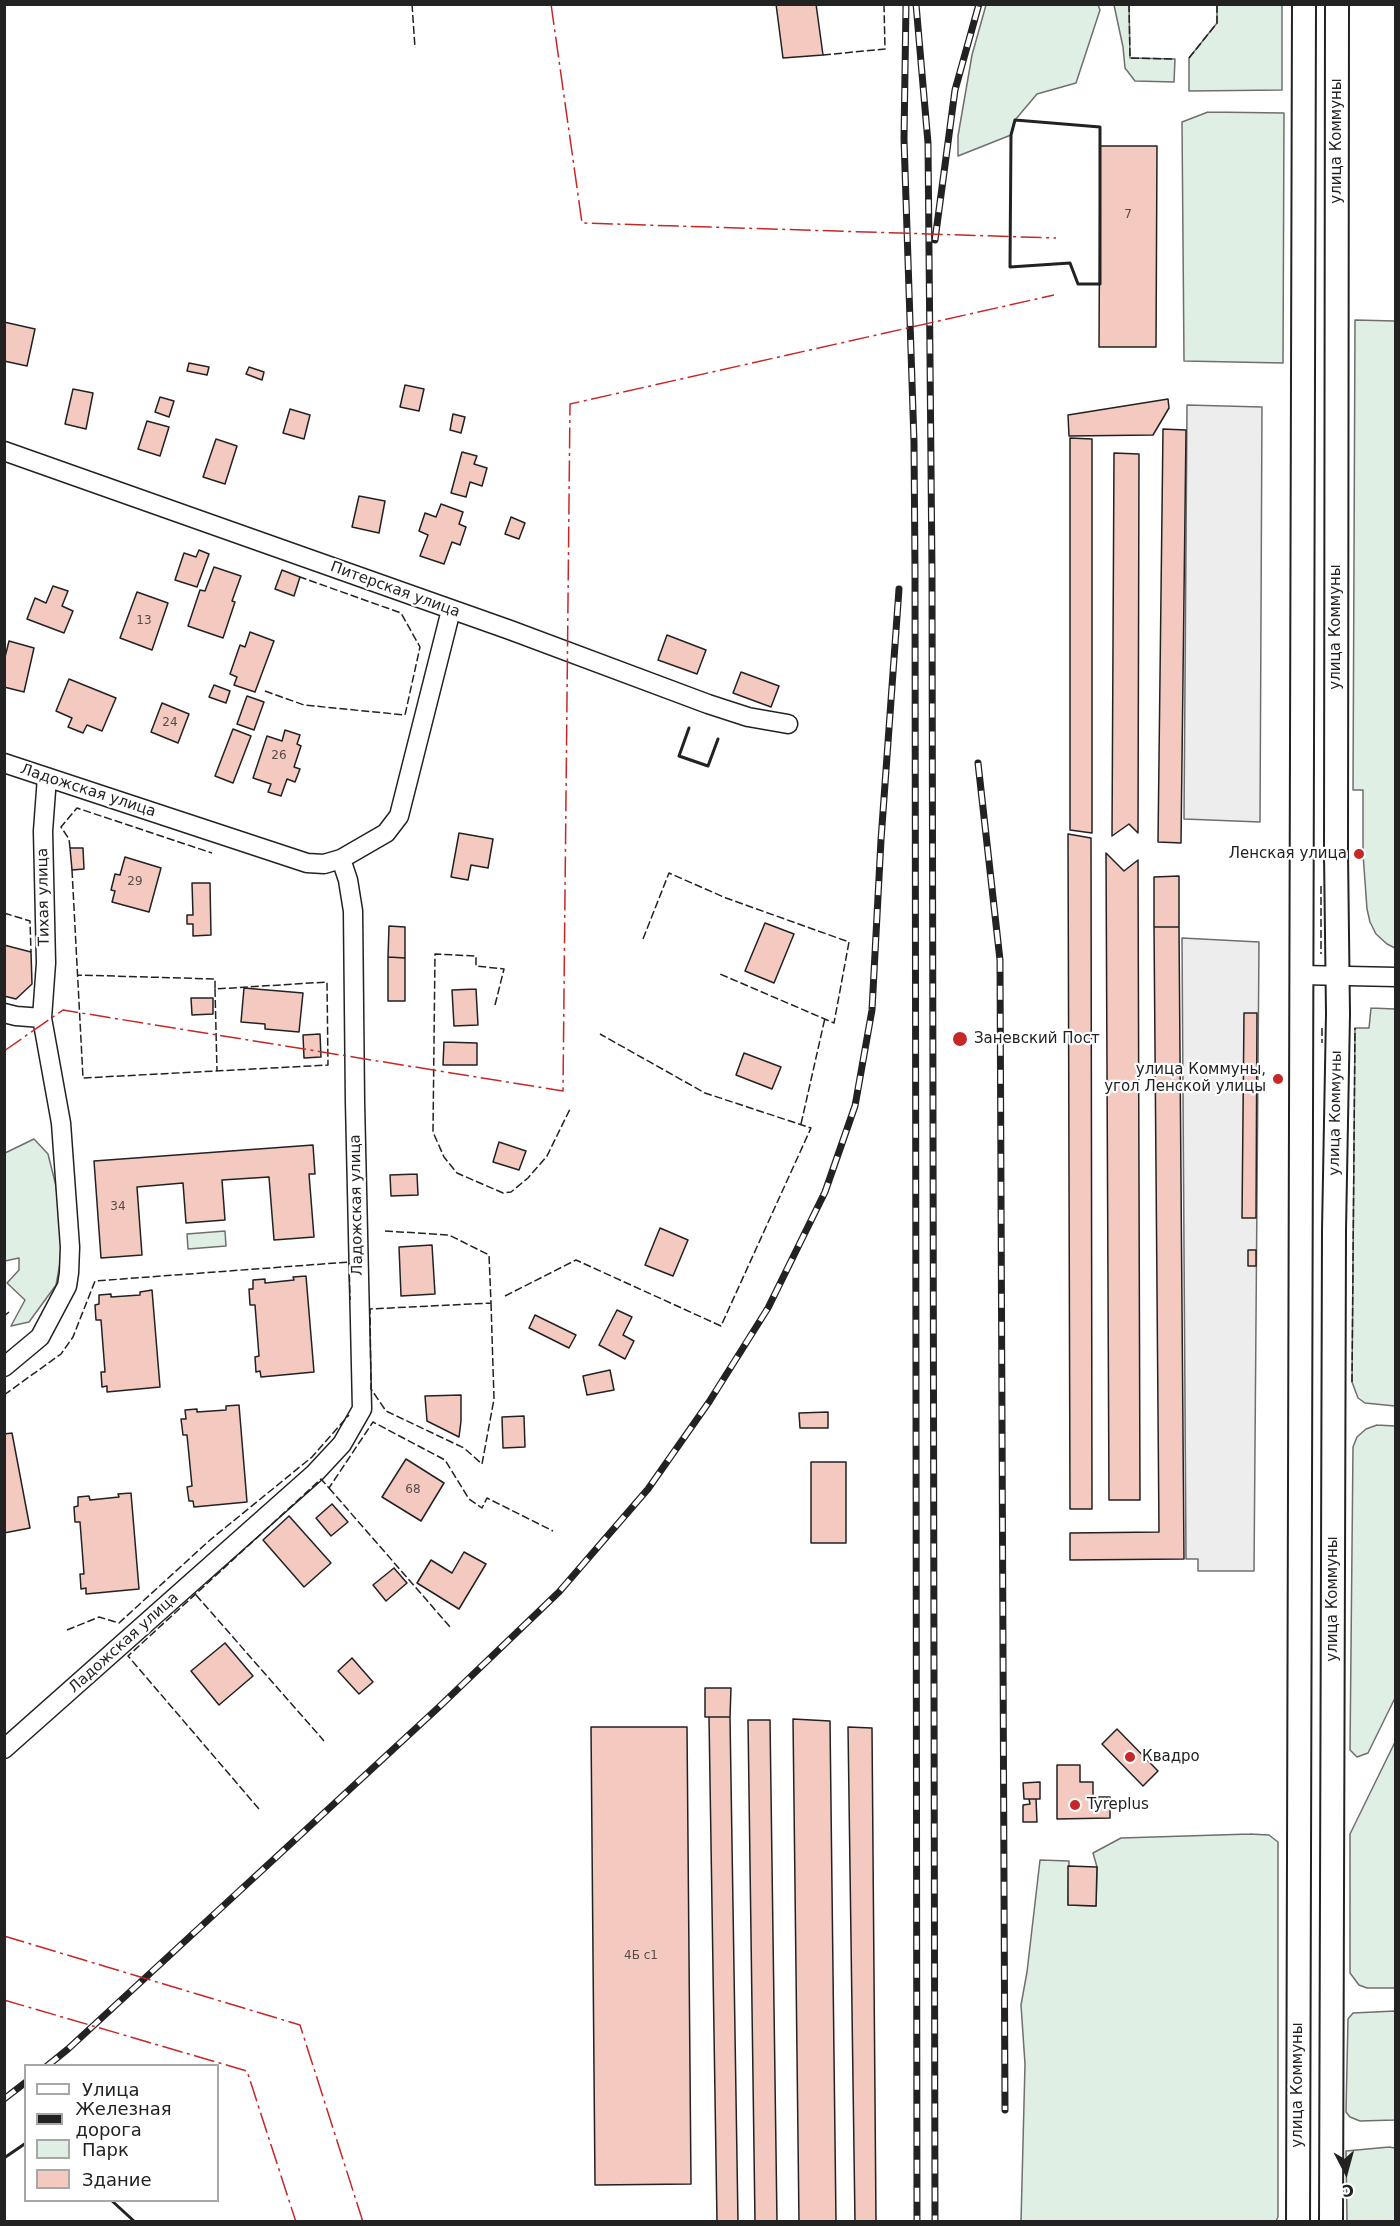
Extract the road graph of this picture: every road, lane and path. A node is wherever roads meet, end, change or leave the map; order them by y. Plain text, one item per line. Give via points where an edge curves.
1 (1304, 4) edge
2 (1337, 4) edge
3 (4, 451) edge
4 (451, 610) junction
5 (788, 724) dead end
6 (4, 764) edge
7 (47, 777) junction
8 (341, 859) junction
9 (1301, 975) junction
10 (1337, 975) junction
11 (1395, 977) edge
12 (4, 1013) edge
13 (42, 1018) junction
14 (4, 1367) edge
15 (4, 1749) edge
16 (1298, 2222) edge
17 (1331, 2222) edge

1 - 9 street, улица Коммуны
2 - 10 street, улица Коммуны
3 - 4 street, Питерская улица
4 - 5 street, Питерская улица via 708,704
4 - 8 street via 399,816 386,833
6 - 7 street, Ладожская улица
7 - 8 street, Ладожская улица via 307,863
7 - 13 street, Тихая улица
8 - 15 street, Ладожская улица via 353,911 362,1409 342,1444 315,1473
9 - 10 street
9 - 16 street, улица Коммуны
10 - 11 street
10 - 17 street, улица Коммуны
12 - 13 street
13 - 14 street, Тихая улица via 61,1123 70,1248 68,1286 40,1337

